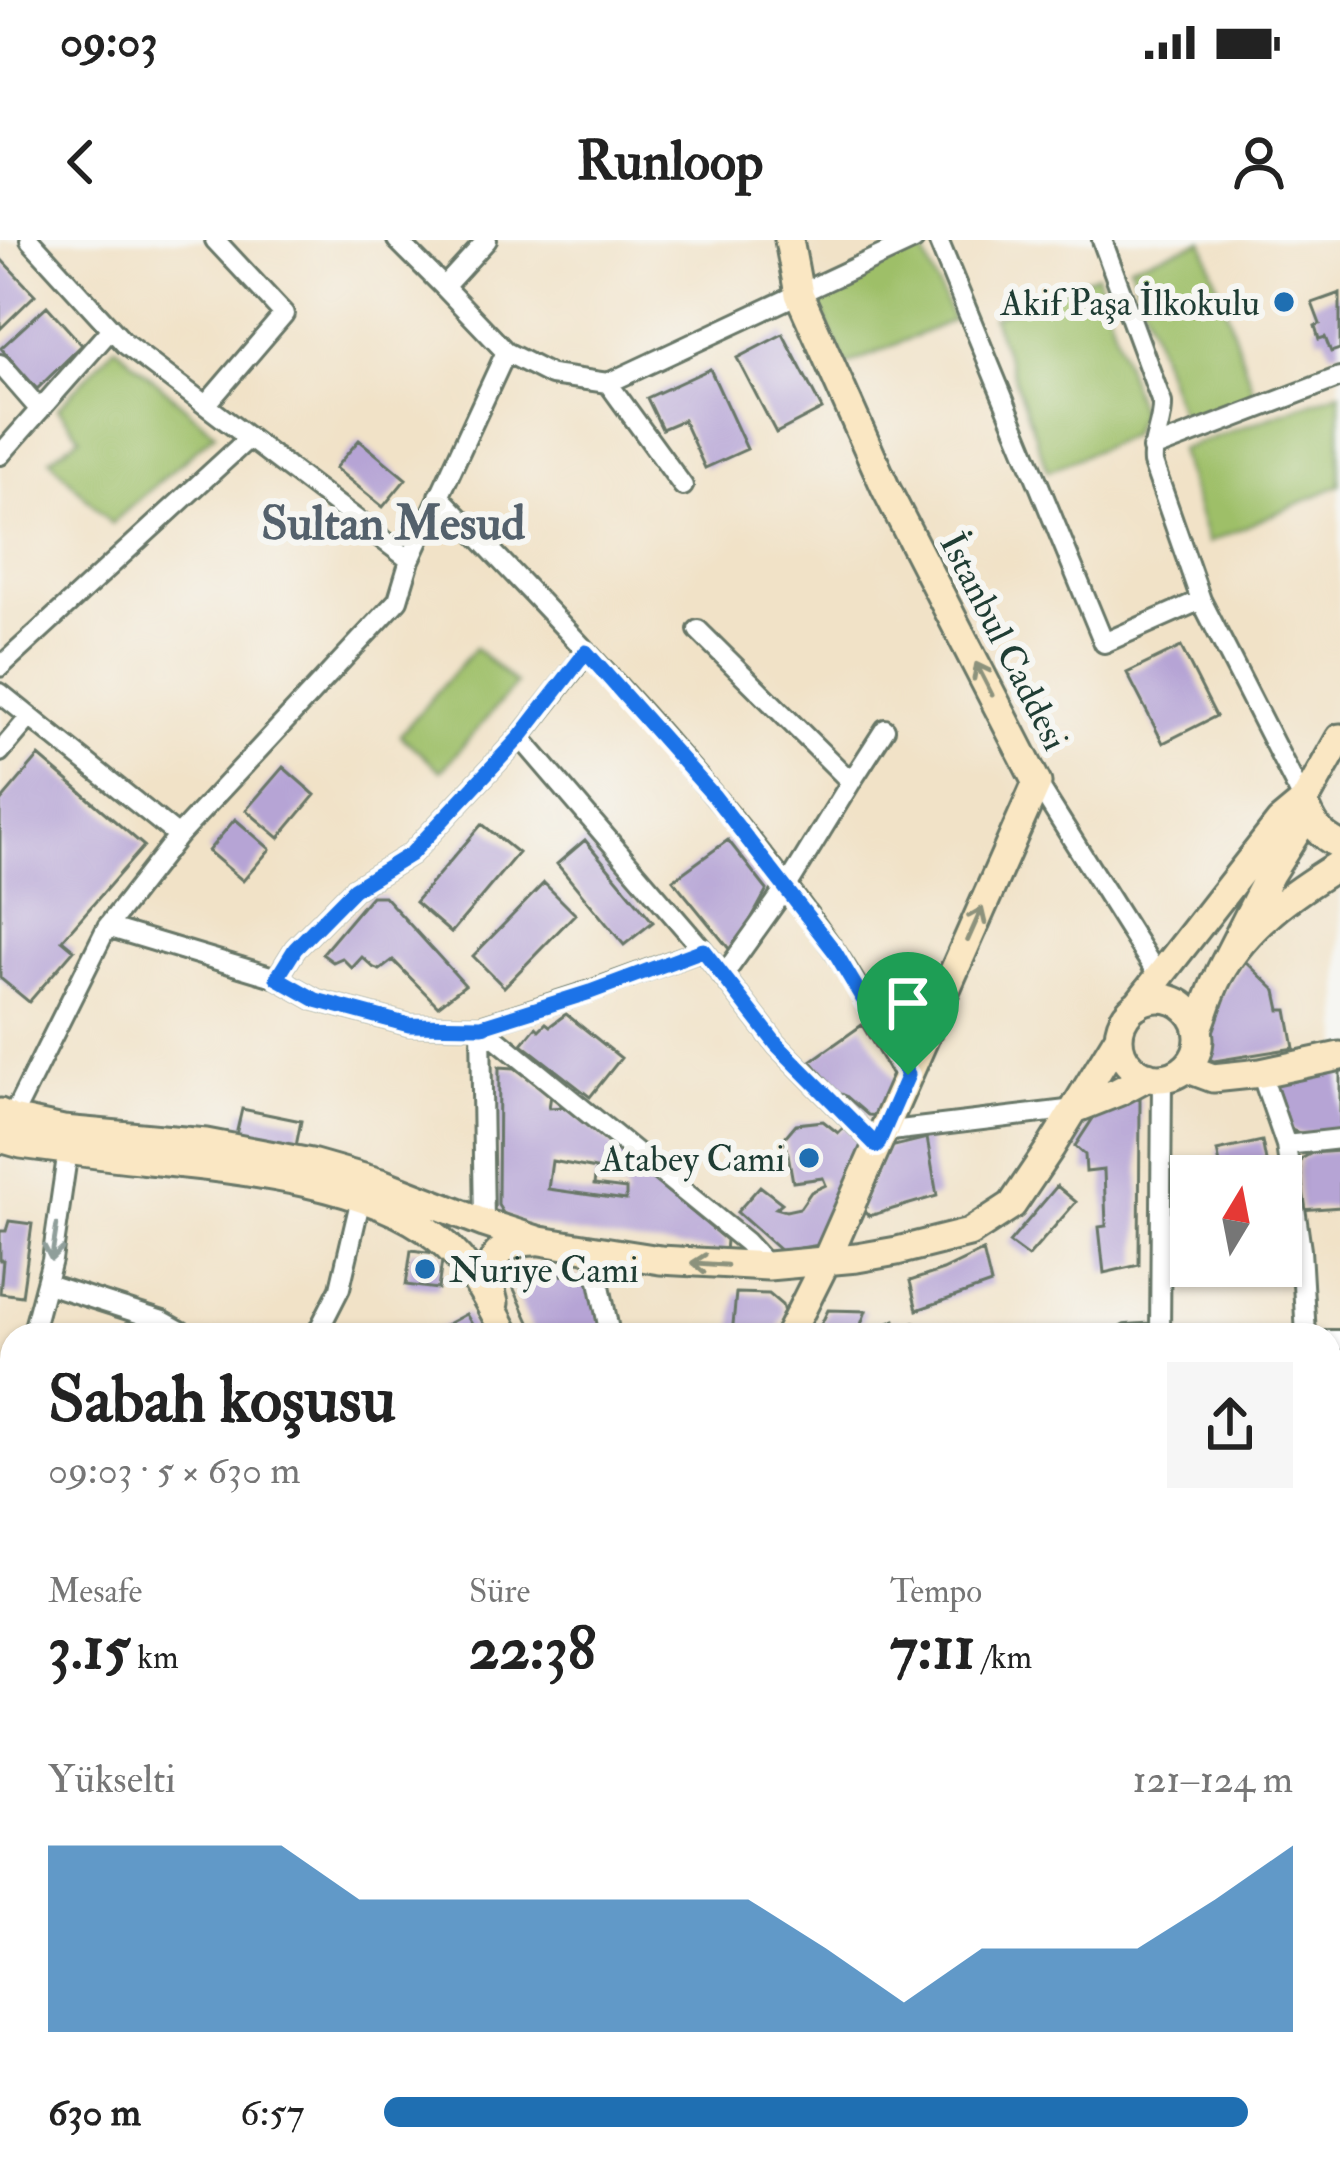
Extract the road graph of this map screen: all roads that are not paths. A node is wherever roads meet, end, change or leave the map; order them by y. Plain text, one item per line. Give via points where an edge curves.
1 (30, 240) edge
2 (215, 240) edge
3 (397, 240) edge
4 (487, 240) edge
5 (789, 240) edge
6 (914, 240) edge
7 (938, 240) edge
8 (1102, 240) edge
9 (444, 287) junction
10 (799, 294) junction
11 (111, 329) junction
12 (506, 352) junction
13 (0, 364) edge
14 (1340, 377) edge
15 (608, 383) junction
16 (206, 405) junction
17 (40, 410) junction
18 (249, 438) junction
19 (1152, 449) junction
20 (0, 455) edge
21 (683, 486) dead end
22 (439, 496) junction
23 (410, 560) junction
24 (1201, 600) junction
25 (698, 630) dead end
26 (586, 652) junction
27 (0, 668) edge
28 (0, 693) edge
29 (30, 717) junction
30 (885, 729) dead end
31 (520, 737) junction
32 (1340, 738) edge
33 (0, 752) edge
34 (851, 782) junction
35 (1037, 783) junction
36 (1304, 802) junction
37 (178, 836) junction
38 (1340, 845) edge
39 (1340, 859) edge
40 (1270, 874) junction
41 (786, 889) junction
42 (1200, 923) junction
43 (107, 927) junction
44 (703, 950) junction
45 (1219, 974) junction
46 (723, 976) junction
47 (1159, 977) junction
48 (277, 978) junction
49 (1137, 1005) junction
50 (482, 1026) junction
51 (1198, 1030) junction
52 (1119, 1036) junction
53 (1340, 1056) edge
54 (1261, 1073) junction
55 (1165, 1074) junction
56 (908, 1075) junction
57 (1075, 1109) junction
58 (3, 1127) edge
59 (880, 1139) junction
60 (1340, 1139) edge
61 (1286, 1145) junction
62 (68, 1150) junction
63 (361, 1198) junction
64 (484, 1223) junction
65 (540, 1241) junction
66 (593, 1251) junction
67 (826, 1262) junction
68 (768, 1266) junction
69 (46, 1284) junction
70 (35, 1323) edge
71 (167, 1323) edge
72 (322, 1323) edge
73 (499, 1323) edge
74 (500, 1323) edge
75 (608, 1323) edge
76 (792, 1323) edge
77 (794, 1323) edge
78 (1160, 1323) edge
79 (1305, 1323) edge

1 - 11 street
2 - 16 street via 284,314
3 - 9 street
4 - 9 street
5 - 10 street, İstanbul Caddesi
6 - 10 street
7 - 24 street via 1104,643
8 - 19 street via 1162,403
9 - 12 street
10 - 15 street
35 -> 10 street, İstanbul Caddesi via 886,490
11 - 16 street
11 - 17 street
12 - 15 street via 550,375
12 - 22 street
13 - 17 street
14 - 19 street
15 - 21 street
16 - 18 street
17 - 20 street
18 - 23 street
18 - 27 street
19 - 24 street
22 - 23 street
22 - 26 street
23 - 37 street via 398,600
24 - 36 street
25 - 34 street
26 - 31 street
26 - 41 street
28 - 29 street
29 - 33 street
29 - 37 street
30 - 34 street
31 - 44 street
31 - 48 street via 411,854 354,889
32 - 36 street
34 - 41 street
35 - 47 street
56 -> 35 street, İstanbul Caddesi
36 - 38 street via 1322,836
36 - 40 street via 1297,831
36 - 42 street
37 - 43 street
39 - 40 street
39 - 45 street via 1257,923
40 - 42 street
40 - 45 street
41 - 46 street
41 - 56 street via 835,952
42 - 47 street
43 - 48 street
43 - 58 street
44 - 46 street
44 - 50 street
45 - 51 street
46 - 59 street via 777,1045
47 - 49 street
48 - 50 street via 316,1000 409,1025
49 - 51 street via 1174,1001
49 - 52 street
50 - 64 street
50 - 68 street
51 - 55 street via 1195,1056
52 - 55 street via 1136,1070
52 - 57 street
53 - 54 street
54 - 55 street
54 - 61 street
55 - 57 street
55 - 78 street
56 - 59 street, İstanbul Caddesi
57 - 59 street
57 - 67 street via 1012,1204 969,1232
58 - 62 street
58 - 64 street via 206,1143 297,1160
59 - 67 street, İstanbul Caddesi
60 - 61 street
61 - 79 street
62 - 63 street via 260,1174
62 -> 69 street
63 - 72 street via 340,1288
63 - 73 street via 442,1240
64 - 65 street
65 - 66 street
65 - 74 street via 507,1245 492,1263
68 -> 66 street
66 - 75 street
67 - 68 street
67 - 77 street, İstanbul Caddesi
68 - 76 street via 795,1291
69 - 70 street
69 - 71 street

